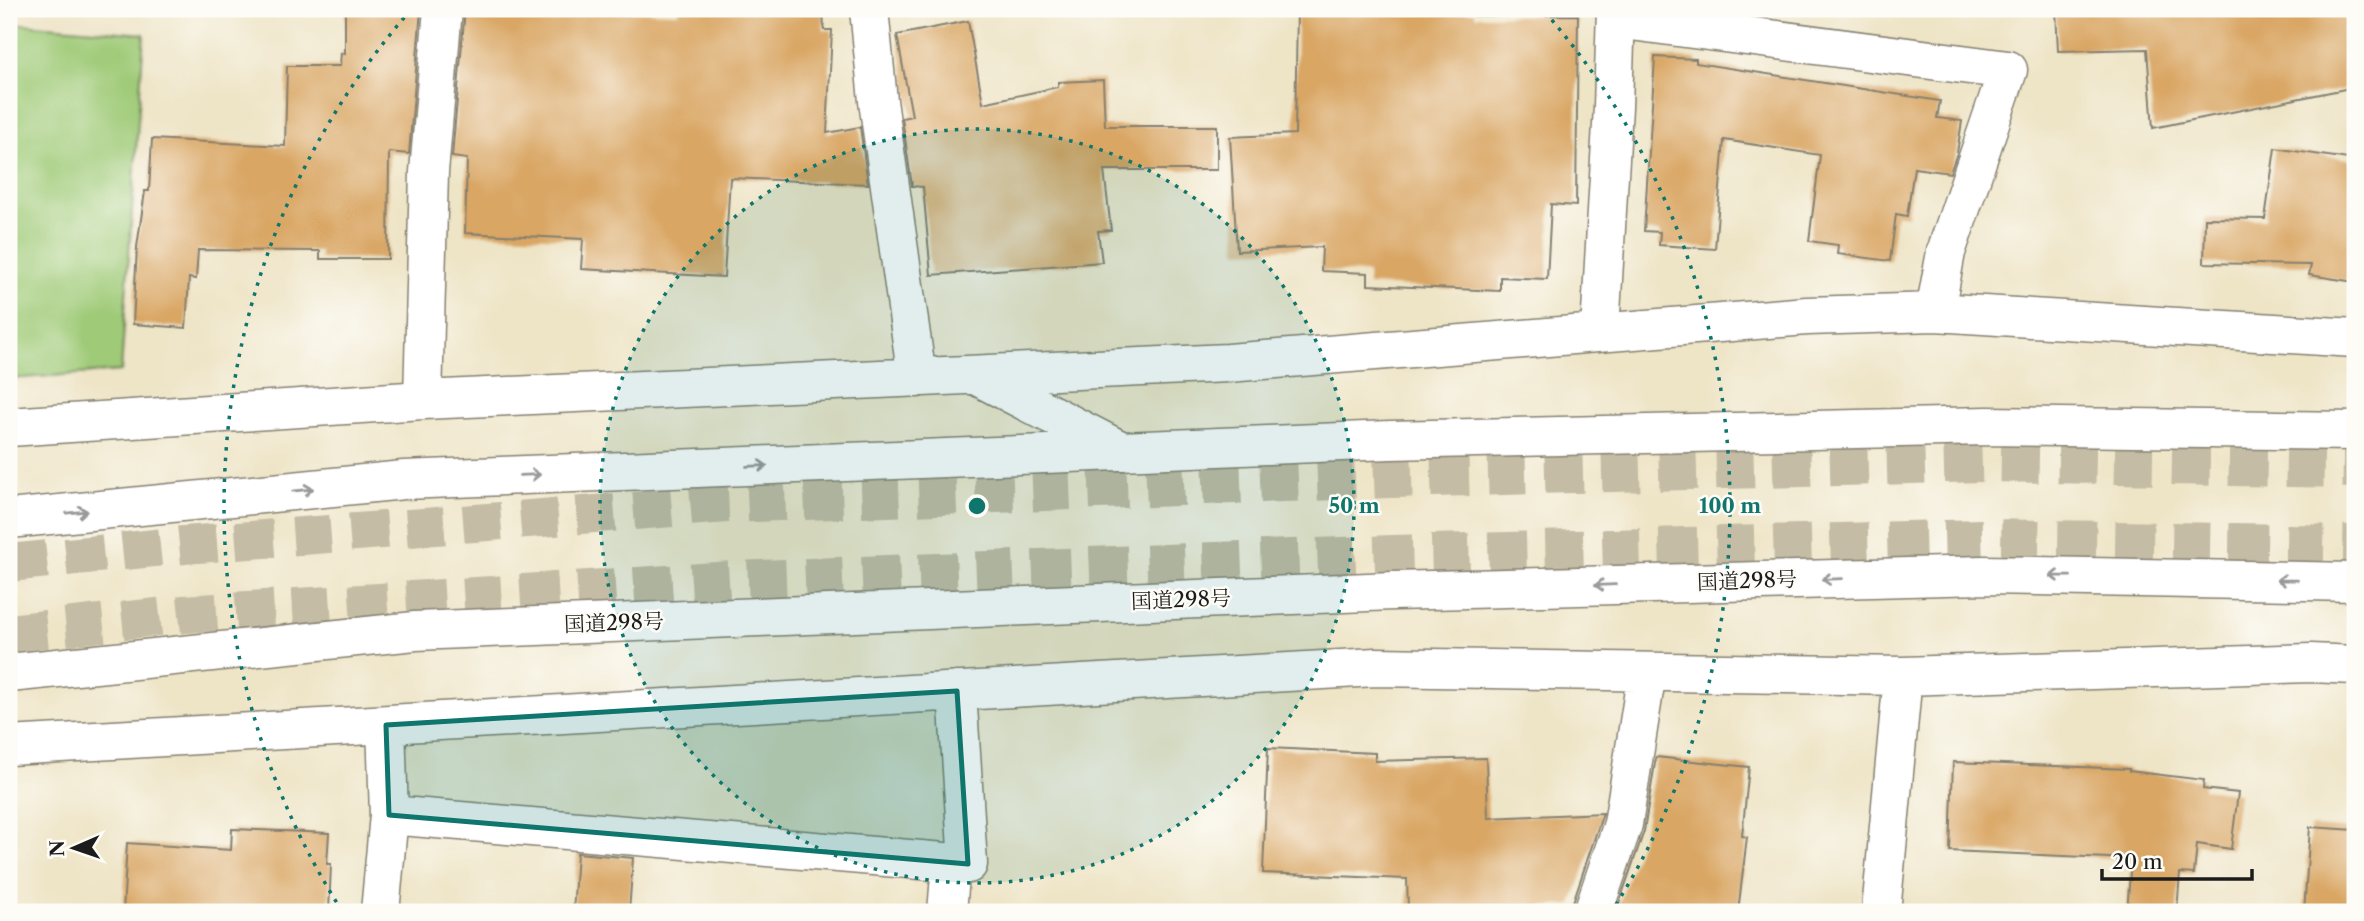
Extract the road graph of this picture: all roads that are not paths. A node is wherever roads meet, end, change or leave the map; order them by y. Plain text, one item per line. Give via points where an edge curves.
1 (443, 9) edge
2 (869, 9) edge
3 (1616, 14) edge
4 (1935, 312) junction
5 (1600, 331) junction
6 (2355, 338) edge
7 (977, 376) junction
8 (917, 379) junction
9 (423, 400) junction
10 (9, 427) edge
11 (2355, 431) edge
12 (1122, 451) junction
13 (9, 519) edge
14 (2355, 582) edge
15 (2355, 665) edge
16 (1647, 672) junction
17 (9, 673) edge
18 (1903, 676) junction
19 (957, 691) junction
20 (386, 725) junction
21 (9, 746) edge
22 (389, 815) junction
23 (951, 864) junction
24 (380, 912) edge
25 (947, 912) edge
26 (1593, 912) edge
27 (1881, 912) edge

1 - 9 main road via 429,172
2 - 8 main road
3 - 4 main road via 2008,70 1946,252
3 - 5 main road
4 - 5 main road
4 - 6 main road
5 - 7 main road via 1228,363
7 - 8 main road
7 - 12 main road
8 - 9 main road
9 - 10 main road
11 - 12 main road via 1987,426
13 -> 12 main road via 404,480
14 -> 17 main road, 国道298号 via 1983,575 1378,592 415,631
15 - 18 main road
16 - 18 main road
16 - 19 main road via 1376,667
16 - 26 main road via 1623,824
18 - 27 main road
19 - 20 main road
19 - 23 main road via 968,864
20 - 21 main road
20 - 22 main road
22 - 23 main road
22 - 24 main road
23 - 25 main road

